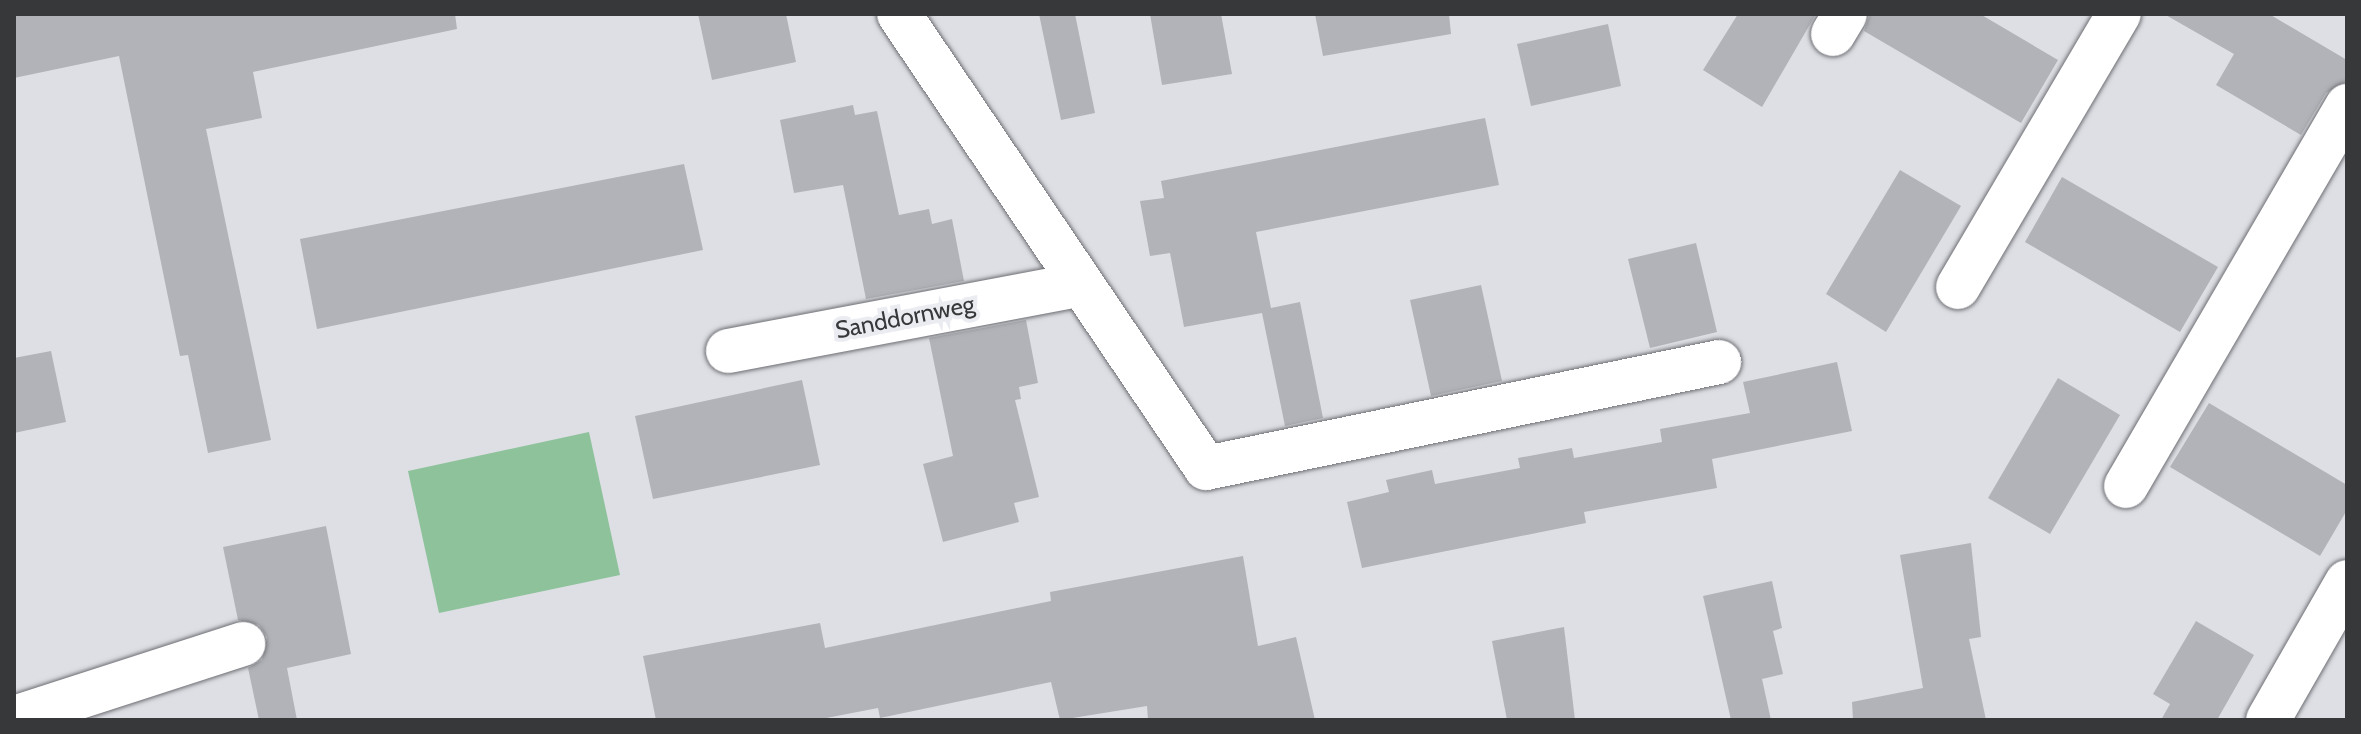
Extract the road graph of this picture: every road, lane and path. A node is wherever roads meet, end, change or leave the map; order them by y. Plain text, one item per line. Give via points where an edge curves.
1 (899, 14) edge
2 (2119, 14) edge
3 (2347, 106) edge
4 (1081, 284) junction
5 (1958, 287) dead end
6 (728, 351) dead end
7 (1719, 362) dead end
8 (2126, 486) dead end
9 (2347, 582) edge
10 (243, 644) dead end
11 (14, 718) edge
12 (2268, 720) edge

1 - 4 street
2 - 5 street
3 - 8 street
4 - 6 street, Sanddornweg
4 - 7 street via 1206,468
9 - 12 street
10 - 11 street

